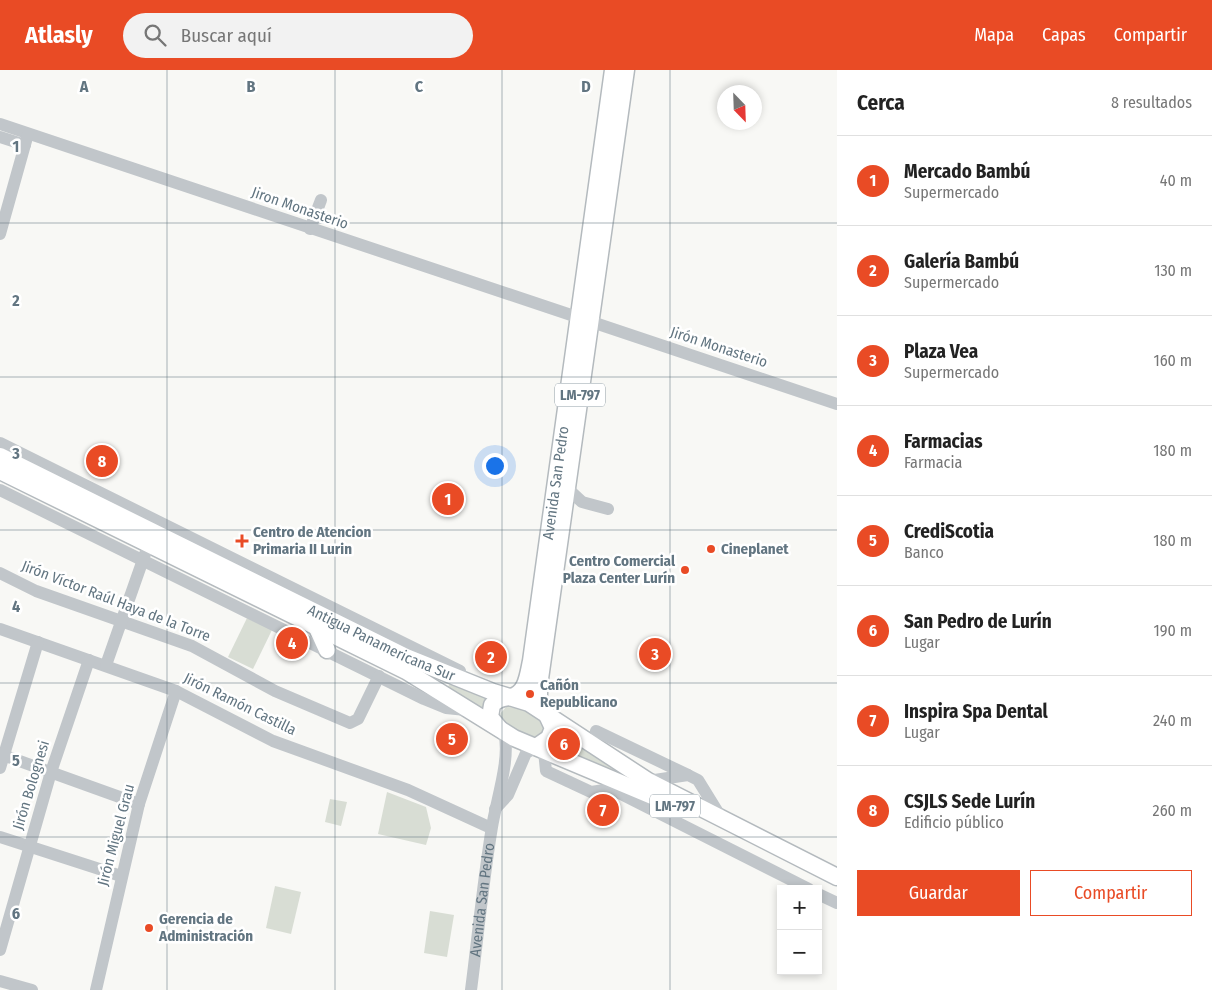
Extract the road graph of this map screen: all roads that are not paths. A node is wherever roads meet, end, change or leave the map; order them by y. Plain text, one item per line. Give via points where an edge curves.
1 (614, 70) edge
2 (626, 70) edge
3 (0, 124) edge
4 (0, 137) edge
5 (27, 140) junction
6 (321, 200) dead end
7 (310, 229) junction
8 (0, 234) edge
9 (584, 318) junction
10 (837, 404) edge
11 (0, 443) edge
12 (0, 456) edge
13 (0, 472) edge
14 (568, 489) junction
15 (0, 490) edge
16 (582, 502) junction
17 (608, 509) dead end
18 (563, 517) junction
19 (151, 538) junction
20 (143, 560) junction
21 (0, 573) edge
22 (122, 621) junction
23 (316, 626) junction
24 (0, 629) edge
25 (38, 642) junction
26 (327, 650) junction
27 (89, 660) junction
28 (106, 665) junction
29 (379, 676) junction
30 (176, 691) junction
31 (493, 692) junction
32 (512, 697) junction
33 (469, 710) junction
34 (548, 718) junction
35 (596, 731) dead end
36 (504, 733) junction
37 (540, 749) junction
38 (2, 755) edge
39 (0, 768) edge
40 (52, 772) junction
41 (688, 775) junction
42 (640, 783) junction
43 (611, 789) junction
44 (139, 804) junction
45 (495, 809) junction
46 (722, 819) junction
47 (491, 828) junction
48 (0, 837) edge
49 (29, 846) junction
50 (121, 876) junction
51 (810, 877) edge
52 (837, 877) edge
53 (837, 890) edge
54 (822, 896) edge
55 (837, 903) edge
56 (1, 946) edge
57 (0, 981) edge
58 (32, 990) edge
59 (96, 990) edge
60 (471, 990) edge

1 - 9 main road, Avenida San Pedro / LM-797
2 - 9 main road, Avenida San Pedro / LM-797
3 - 5 street, Jiron Monasterio
4 - 5 street
5 - 7 street, Jiron Monasterio
5 - 8 street
6 - 7 street
7 - 9 street, Jiron Monasterio
9 - 10 street, Jirón Monasterio
9 - 14 main road, Avenida San Pedro / LM-797
9 - 32 main road, Avenida San Pedro / LM-797 via 531,661 524,686
11 - 31 street via 485,683
12 - 19 main road, Antigua Panamericana Sur
13 - 19 main road, Antigua Panamericana Sur
14 - 16 street
14 - 18 main road, Avenida San Pedro / LM-797
15 - 20 street
16 - 17 street
16 - 18 street
18 - 34 main road, Avenida San Pedro / LM-797 via 539,686 539,698
19 - 20 street
19 - 23 main road, Antigua Panamericana Sur
19 - 31 main road, Antigua Panamericana Sur via 406,656
20 - 22 street
20 - 26 street
21 - 22 street, Jirón Víctor Raúl Haya de la Torre via 36,592
22 - 28 street
22 - 29 street, Jirón Víctor Raúl Haya de la Torre via 192,646 276,691 350,723 355,722
23 - 26 main road
23 - 33 main road, Antigua Panamericana Sur via 406,671
24 - 25 street, Jirón Ramón Castilla
25 - 27 street, Jirón Ramón Castilla
25 - 38 street
26 - 29 street
27 - 28 street, Jirón Ramón Castilla
27 - 40 street, Jirón Bolognesi
28 - 30 street, Jirón Ramón Castilla
29 - 33 street via 446,708
30 - 44 street, Jirón Miguel Grau
30 - 47 street, Jirón Ramón Castilla via 273,741 408,790
31 - 32 main road, Antigua Panamericana Sur
32 - 34 main road, Antigua Panamericana Sur / LM-797 via 536,706
32 - 36 main road, Avenida San Pedro / LM-797 via 499,699 490,709 492,722
33 - 36 main road, Antigua Panamericana Sur
34 - 37 main road, Avenida San Pedro / LM-797 via 553,728
34 - 42 main road, Antigua Panamericana Sur / LM-797
35 - 41 street
36 - 37 main road, Antigua Panamericana Sur / LM-797
36 - 45 street, Avenida San Pedro via 504,760
37 - 42 main road, Antigua Panamericana Sur / LM-797
37 - 43 street via 546,771 590,792
37 - 45 street, Avenida San Pedro via 526,753 508,795
38 - 39 street
38 - 40 street
40 - 44 street
40 - 49 street, Jirón Bolognesi
41 - 42 street
41 - 46 street via 698,780
42 - 43 street
42 - 46 main road, Antigua Panamericana Sur / LM-797
42 - 51 main road, Antigua Panamericana Sur / LM-797
43 - 51 street
44 - 50 street, Jirón Miguel Grau
45 - 47 street, Avenida San Pedro
46 - 51 main road, Antigua Panamericana Sur / LM-797
47 - 60 street, Avenida San Pedro
48 - 49 street
49 - 50 street
49 - 56 street, Jirón Bolognesi
50 - 59 street, Jirón Miguel Grau
51 - 52 main road, Antigua Panamericana Sur / LM-797
51 - 53 main road, Antigua Panamericana Sur / LM-797
54 - 55 street
57 - 58 street

